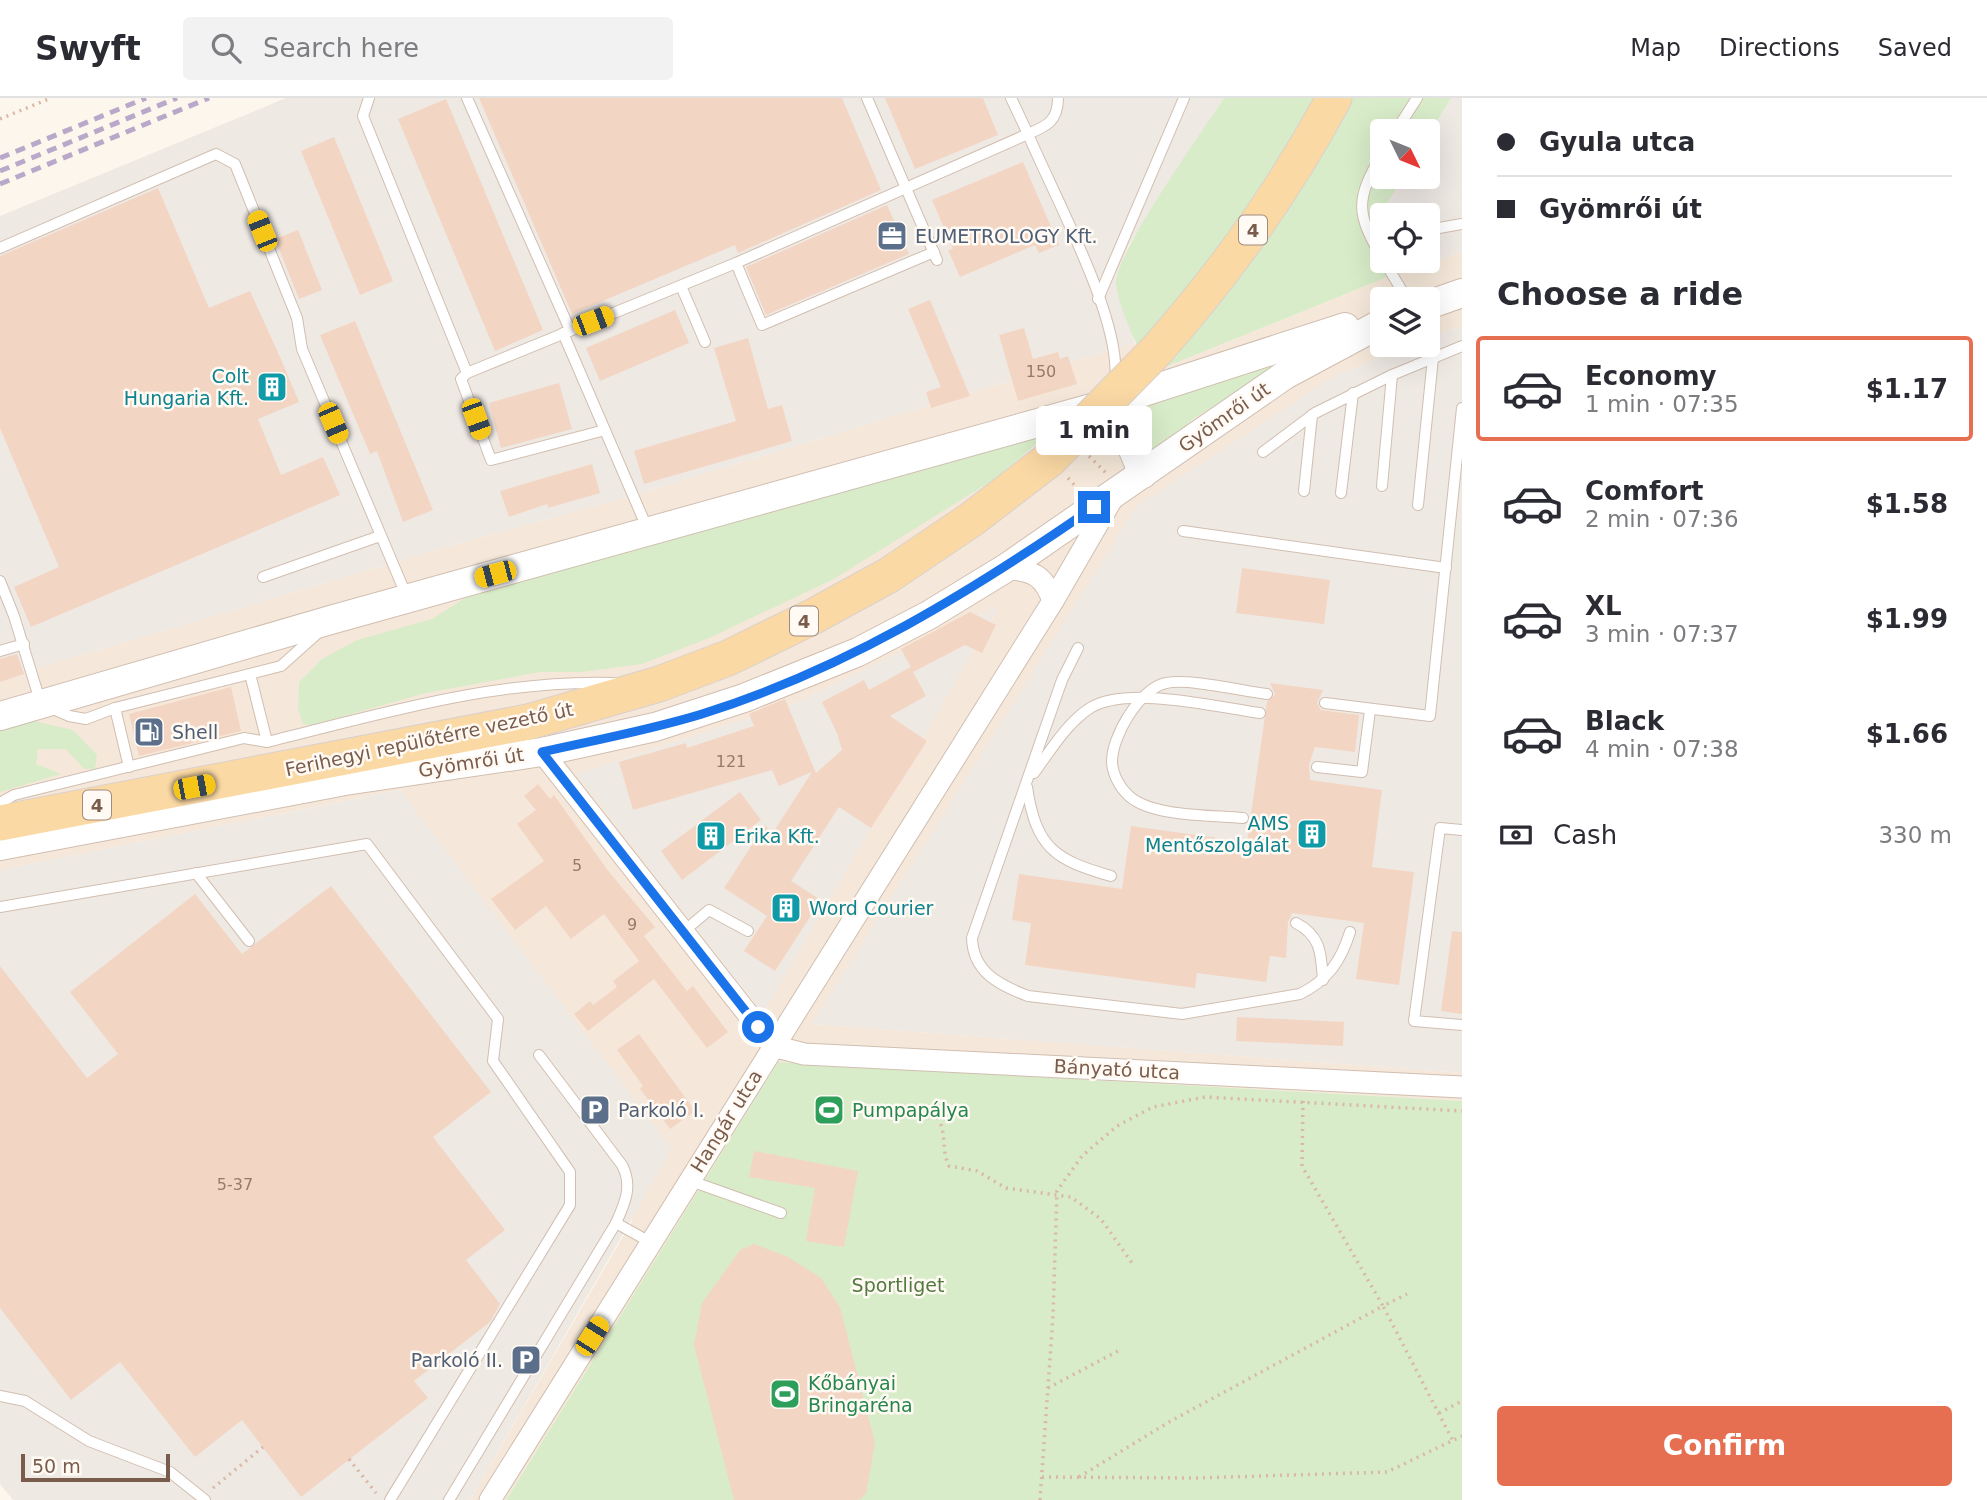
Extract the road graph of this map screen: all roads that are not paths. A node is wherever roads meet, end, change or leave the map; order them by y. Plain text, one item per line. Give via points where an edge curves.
1 (369, 98) edge
2 (467, 98) edge
3 (867, 98) edge
4 (1011, 98) edge
5 (1058, 98) edge
6 (1184, 98) edge
7 (1334, 98) edge
8 (1417, 98) edge
9 (1404, 119) edge
10 (1028, 134) junction
11 (1370, 182) edge
12 (905, 188) junction
13 (1462, 224) edge
14 (1440, 228) edge
15 (1368, 234) joint
16 (1370, 237) edge
17 (0, 248) edge
18 (736, 262) junction
19 (681, 286) junction
20 (1462, 293) edge
21 (1098, 299) junction
22 (1440, 301) edge
23 (1370, 323) edge
24 (1370, 328) edge
25 (567, 332) junction
26 (705, 342) dead end
27 (1462, 346) edge
28 (1433, 358) junction
29 (467, 373) junction
30 (1392, 375) junction
31 (1353, 393) junction
32 (1113, 402) junction
33 (1462, 408) edge
34 (1312, 415) junction
35 (605, 430) junction
36 (1263, 452) dead end
37 (1143, 474) junction
38 (1381, 486) dead end
39 (1117, 491) junction
40 (1304, 491) dead end
41 (1341, 493) dead end
42 (1418, 505) dead end
43 (648, 531) junction
44 (1183, 531) dead end
45 (380, 536) junction
46 (1006, 568) junction
47 (1446, 568) junction
48 (263, 577) dead end
49 (0, 581) edge
50 (408, 598) junction
51 (1053, 601) junction
52 (334, 619) junction
53 (24, 645) junction
54 (1078, 648) dead end
55 (0, 652) edge
56 (250, 674) junction
57 (659, 684) junction
58 (1267, 694) dead end
59 (1139, 697) junction
60 (1325, 703) dead end
61 (41, 704) junction
62 (115, 708) junction
63 (1370, 710) junction
64 (1260, 713) dead end
65 (0, 716) edge
66 (267, 742) junction
67 (542, 752) junction
68 (129, 767) junction
69 (1317, 767) dead end
70 (1026, 784) junction
71 (194, 787) junction
72 (0, 803) edge
73 (1244, 818) dead end
74 (0, 823) edge
75 (1462, 830) edge
76 (60, 834) junction
77 (0, 846) edge
78 (196, 873) junction
79 (1111, 876) dead end
80 (0, 907) edge
81 (1296, 923) dead end
82 (748, 931) dead end
83 (682, 932) junction
84 (1350, 932) dead end
85 (249, 941) dead end
86 (1323, 980) junction
87 (1462, 1025) edge
88 (773, 1046) junction
89 (539, 1055) dead end
90 (1462, 1087) edge
91 (688, 1181) junction
92 (781, 1213) dead end
93 (616, 1223) junction
94 (650, 1242) junction
95 (0, 1396) edge
96 (203, 1499) edge
97 (390, 1500) edge
98 (449, 1500) edge
99 (490, 1500) edge

1 - 29 lane via 362,116
2 - 25 lane
3 - 12 lane
4 - 10 lane
5 - 10 lane via 1053,120
6 - 21 lane
7 - 57 main road, Ferihegyi repülőtérre vezető út / 4, bridge via 1248,236 1156,351 1050,459 889,575 728,658
8 - 9 lane
10 - 12 lane
10 - 21 lane
11 - 15 lane via 1360,206
12 - 18 lane
12 - 18 lane via 935,256 762,324
13 - 14 lane
15 - 16 lane
17 - 45 lane via 216,153 228,158 235,164 297,318 302,349
18 - 19 lane
19 - 25 lane
19 - 26 lane
20 - 22 street
21 - 32 lane via 1117,365
23 - 32 street, Gyömrői út
24 - 37 street, Gyömrői út via 1285,375
25 - 29 lane
25 - 35 lane
27 - 28 lane
28 - 30 lane
28 - 42 lane
29 - 35 lane via 461,379 491,460
30 - 31 lane
30 - 38 lane
31 - 34 lane
31 - 41 lane
32 - 37 street
32 - 43 street, Gyömrői út
33 - 47 lane
34 - 36 lane
34 - 40 lane
35 - 43 lane
37 - 39 street, Gyömrői út
39 - 46 street, Gyömrői út
39 - 51 street, Hangár utca
43 - 50 street, Gyömrői út
44 - 47 lane
45 - 48 lane
45 - 50 lane
46 - 51 street via 1037,574 1048,585
46 - 67 street, Gyömrői út via 911,625 810,673 704,713
47 - 63 lane via 1430,716
49 - 53 lane
50 - 52 street, Gyömrői út
51 - 88 street, Hangár utca
52 - 56 lane via 281,666
52 - 61 street, Gyömrői út
53 - 55 lane
53 - 61 lane
54 - 70 lane via 1062,680
56 - 62 lane
56 - 66 lane
57 - 66 lane via 573,681 523,685 430,702
57 - 71 main road, Ferihegyi repülőtérre vezető út / 4 via 528,722
58 - 59 lane via 1176,682 1154,687
59 - 64 lane
59 - 70 lane via 1119,697 1090,709 1064,731
59 - 73 lane via 1113,749 1115,775 1129,796 1153,808
60 - 63 lane
61 - 62 lane via 86,719
61 - 65 street, Gyömrői út
62 - 68 lane
63 - 69 lane via 1363,772
66 - 68 lane via 244,738
67 - 76 street, Gyömrői út via 345,781
67 - 83 street
68 - 72 lane via 14,795
70 - 79 lane via 1034,818 1054,853 1078,867
70 - 86 lane via 972,938 974,957 994,980 1028,996 1182,1014 1279,1000
71 - 74 main road, Ferihegyi repülőtérre vezető út / 4
71 - 76 lane
75 - 87 lane via 1440,828 1414,1021
76 - 77 street, Gyömrői út
78 - 80 lane
78 - 85 lane
78 - 97 lane via 368,844 498,1019 494,1061 570,1172 572,1192 564,1218
81 - 86 lane via 1319,944
82 - 83 lane via 709,910
83 - 88 street
84 - 86 lane via 1336,967
88 - 90 street, Bányató utca via 804,1054
88 - 91 street, Hangár utca
89 - 93 lane via 626,1172 626,1201
91 - 92 lane
91 - 94 street, Hangár utca
93 - 94 lane
93 - 98 lane
94 - 99 street, Hangár utca
95 - 96 lane via 25,1401 89,1441 170,1472

